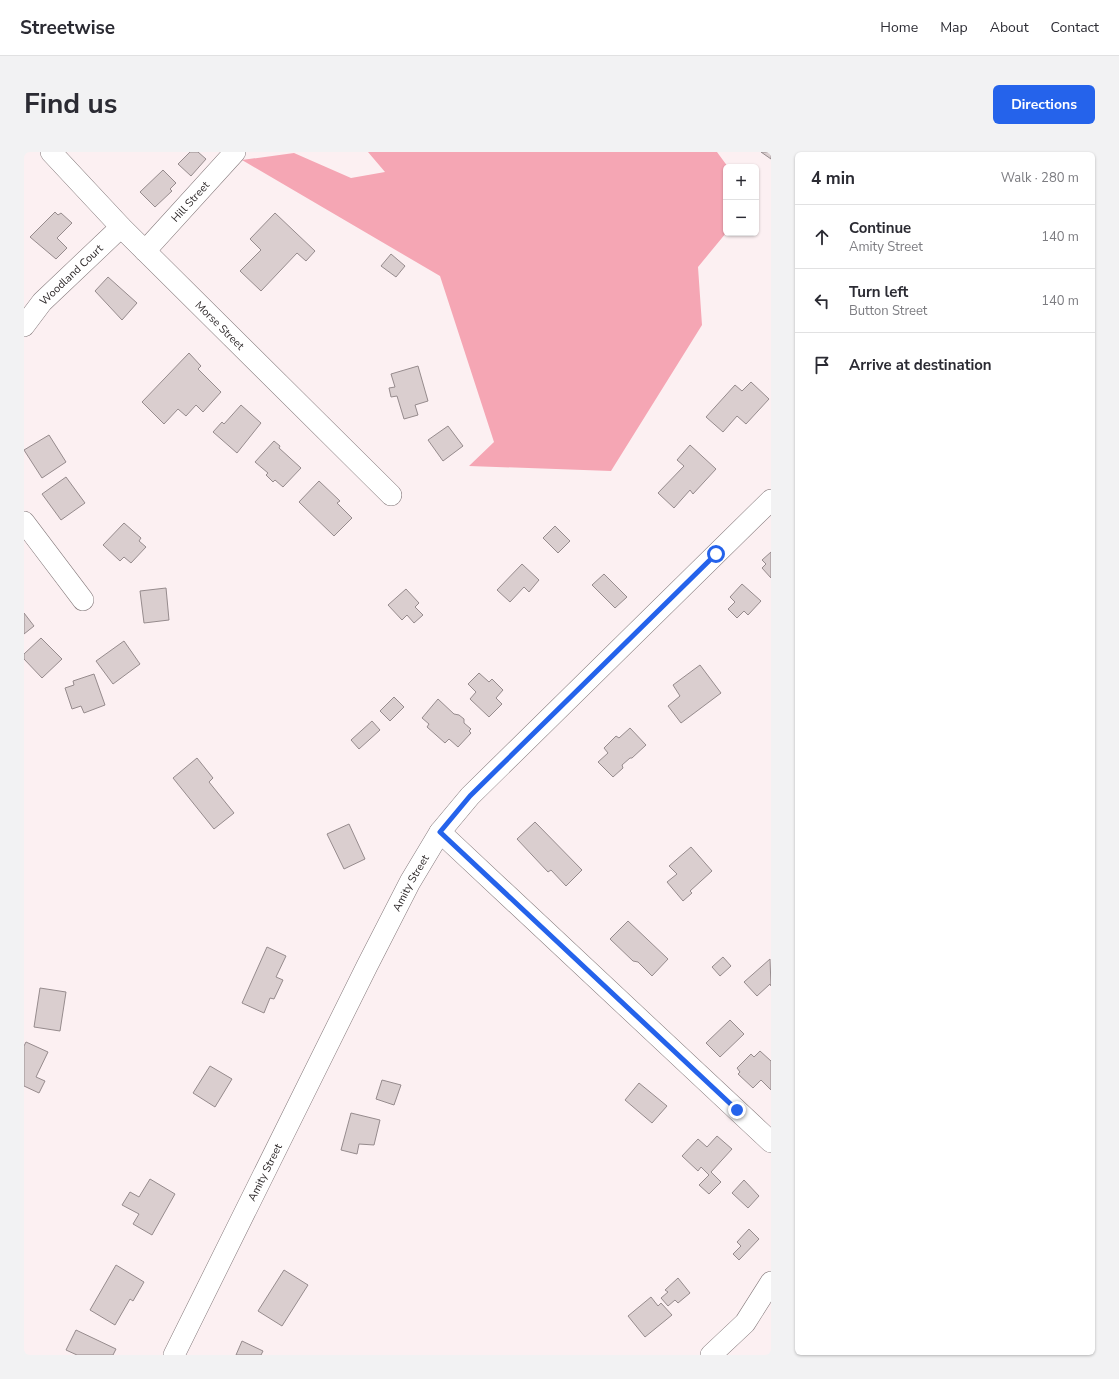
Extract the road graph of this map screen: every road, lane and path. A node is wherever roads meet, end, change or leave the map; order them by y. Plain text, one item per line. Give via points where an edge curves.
1 (51, 152) edge
2 (235, 152) edge
3 (121, 227) junction
4 (145, 250) junction
5 (24, 326) edge
6 (391, 495) dead end
7 (771, 500) edge
8 (24, 522) edge
9 (83, 600) dead end
10 (440, 832) junction
11 (771, 1142) edge
12 (771, 1282) edge
13 (174, 1355) edge
14 (711, 1355) edge

1 - 3 street, Morse Street
2 - 4 street, Hill Street
3 - 4 street, Morse Street
3 - 5 street, Woodland Court via 42,302
4 - 6 street, Morse Street
7 - 10 street, Amity Street via 470,796
8 - 9 street
10 - 11 street
10 - 13 street, Amity Street via 410,882 367,966
12 - 14 street via 745,1322

